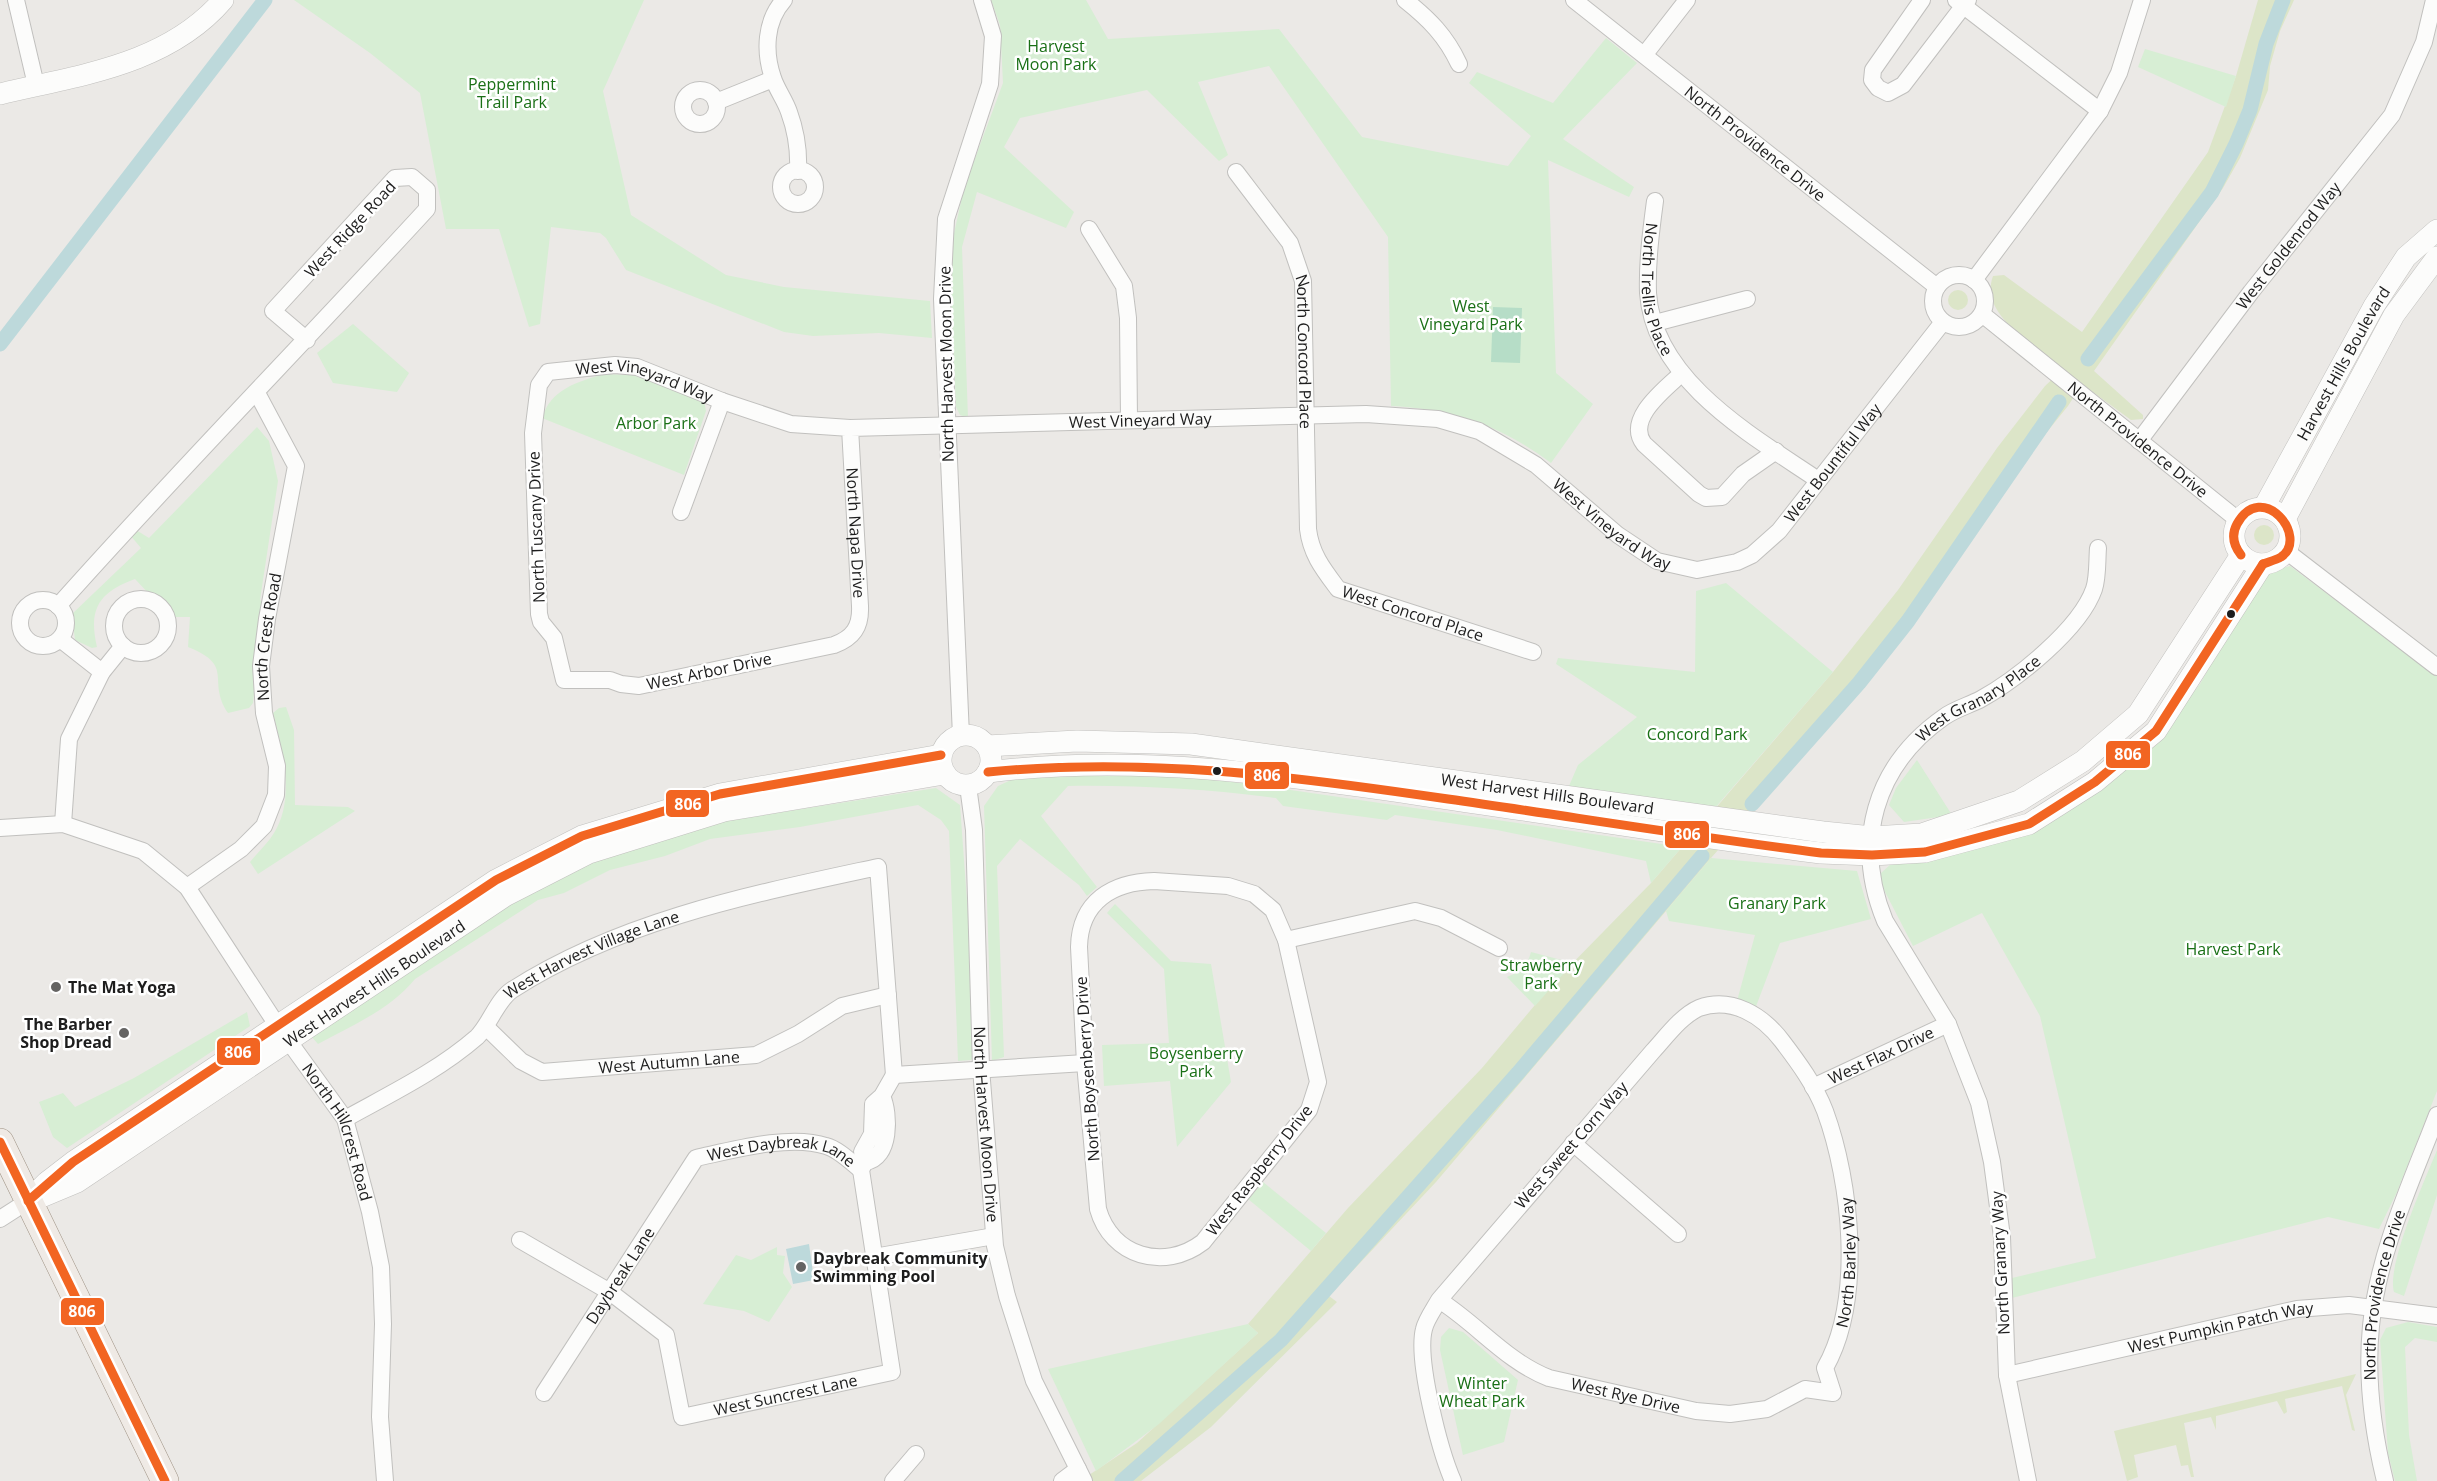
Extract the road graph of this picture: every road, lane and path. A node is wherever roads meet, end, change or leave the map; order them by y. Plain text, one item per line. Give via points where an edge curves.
1 (16, 0) edge
2 (223, 0) edge
3 (784, 0) edge
4 (982, 0) edge
5 (1405, 0) edge
6 (1574, 0) edge
7 (1688, 0) edge
8 (1922, 0) edge
9 (2142, 0) edge
10 (2434, 0) edge
11 (1962, 2) edge
12 (2431, 44) edge
13 (1645, 54) junction
14 (1459, 64) dead end
15 (773, 79) junction
16 (36, 85) junction
17 (0, 94) edge
18 (716, 102) dead end
19 (2100, 111) junction
20 (798, 171) dead end
21 (1236, 172) dead end
22 (1655, 201) dead end
23 (1089, 229) dead end
24 (2437, 230) edge
25 (2437, 257) edge
26 (1974, 280) junction
27 (1937, 287) junction
28 (1747, 299) dead end
29 (1982, 314) junction
30 (1943, 322) junction
31 (1655, 323) junction
32 (307, 340) junction
33 (548, 372) joint
34 (1682, 374) junction
35 (257, 393) junction
36 (722, 401) junction
37 (1305, 416) junction
38 (1129, 420) junction
39 (947, 424) junction
40 (850, 428) junction
41 (2139, 441) junction
42 (1776, 451) junction
43 (1818, 480) junction
44 (2264, 507) junction
45 (681, 512) dead end
46 (2285, 519) junction
47 (2238, 520) junction
48 (2098, 548) dead end
49 (1311, 550) joint
50 (2286, 551) junction
51 (2241, 555) junction
52 (2263, 564) junction
53 (1697, 570) joint
54 (58, 606) junction
55 (851, 636) joint
56 (60, 639) junction
57 (123, 646) dead end
58 (1533, 652) dead end
59 (2437, 667) edge
60 (102, 672) junction
61 (564, 680) joint
62 (961, 736) junction
63 (987, 747) junction
64 (943, 765) junction
65 (988, 772) junction
66 (968, 786) junction
67 (63, 824) junction
68 (0, 828) edge
69 (1872, 846) junction
70 (188, 887) junction
71 (1286, 940) junction
72 (1498, 948) dead end
73 (888, 995) junction
74 (1714, 1006) joint
75 (1948, 1024) junction
76 (486, 1027) junction
77 (282, 1032) junction
78 (1085, 1063) junction
79 (981, 1068) junction
80 (894, 1075) junction
81 (1813, 1087) junction
82 (2437, 1115) edge
83 (345, 1119) junction
84 (0, 1142) edge
85 (1573, 1143) junction
86 (696, 1158) joint
87 (863, 1166) junction
88 (28, 1201) junction
89 (0, 1219) edge
90 (1678, 1234) dead end
91 (994, 1236) junction
92 (520, 1240) dead end
93 (1120, 1244) joint
94 (874, 1257) junction
95 (610, 1292) junction
96 (1438, 1300) junction
97 (2374, 1309) junction
98 (2437, 1316) edge
99 (2007, 1375) junction
100 (544, 1393) dead end
101 (1833, 1393) joint
102 (916, 1454) dead end
103 (1081, 1475) edge
104 (165, 1481) edge
105 (385, 1481) edge
106 (893, 1481) edge
107 (1062, 1481) edge
108 (1453, 1481) edge
109 (2028, 1481) edge
110 (2385, 1481) edge

1 - 16 street
2 - 16 street via 192,30 148,56
3 - 15 street via 770,25 766,47
4 - 39 street, North Harvest Moon Drive via 993,36 990,84 945,219 942,299
5 - 14 street via 1449,41
6 - 13 street, North Providence Drive
7 - 13 street
8 - 11 street via 1873,70 1872,80 1888,93 1903,85
9 - 19 street via 2119,74
10 - 12 street, West Goldenrod Way
11 - 19 street
12 - 41 street, West Goldenrod Way via 2392,115
13 - 27 street, North Providence Drive
15 - 18 street
15 - 20 street via 789,111 799,148
16 - 17 street
19 - 26 street
21 - 37 street, North Concord Place via 1290,243 1299,264 1303,281
22 - 31 street, North Trellis Place via 1648,293
23 - 38 street via 1124,286
24 - 44 street, Harvest Hills Boulevard via 2406,257 2374,306
25 - 46 street, Harvest Hills Boulevard via 2394,315
26 - 27 street via 1950,277
26 - 29 street via 1984,299
27 - 30 street via 1934,309
28 - 31 street
29 - 30 street via 1964,326
29 - 41 street, North Providence Drive
30 - 43 street, West Bountiful Way
31 - 34 street, North Trellis Place
32 - 32 street, West Ridge Road via 427,209 427,190 412,177 395,178 273,311
32 - 35 street, West Ridge Road
33 - 36 street, West Vineyard Way via 615,365 637,367
33 - 61 street, North Tuscany Drive via 539,385 533,433 539,614 554,638
34 - 42 street, North Trellis Place via 1696,390
34 - 42 street, North Trellis Place via 1642,417 1639,433 1644,444 1699,494 1706,498 1722,497 1743,474
35 - 54 street, West Ridge Road
35 - 70 street, North Crest Road via 296,466 261,666 264,713 277,765 276,795 264,826 241,849
36 - 40 street, West Vineyard Way via 791,424
36 - 45 street
37 - 38 street, West Vineyard Way
37 - 49 street, North Concord Place
37 - 53 street, West Vineyard Way via 1417,417 1479,431 1536,465 1636,548 1657,561
38 - 39 street, West Vineyard Way
39 - 40 street, West Vineyard Way
39 - 62 street, North Harvest Moon Drive
40 - 55 street, North Napa Drive via 860,606 859,622
41 - 47 street, North Providence Drive
42 - 43 street, North Trellis Place
43 - 53 street, West Bountiful Way via 1779,531 1752,555
44 - 46 street
44 - 47 street via 2249,510
46 - 50 street via 2290,534
47 - 51 street via 2233,535
48 - 69 street, West Granary Place via 2094,589 2076,620 2047,651 2013,679 1945,716 1909,750 1881,789 1872,815
49 - 58 street, West Concord Place via 1338,589
50 - 52 street via 2280,558
50 - 59 street
51 - 52 street
51 - 69 street, West Harvest Hills Boulevard via 2138,714 2083,762 2019,801 1922,834
52 - 69 street, West Harvest Hills Boulevard via 2156,731 2095,782 2029,824 1925,852
54 - 56 street via 66,622
54 - 56 street via 50,601 32,602 20,616 19,625 27,641 35,646 53,645
55 - 61 street, West Arbor Drive via 834,645 639,686 610,680
56 - 60 street
57 - 60 street
60 - 67 street via 69,739
62 - 63 street via 971,736
62 - 64 street via 952,739
63 - 65 street via 991,764
63 - 69 street, West Harvest Hills Boulevard via 1077,741 1191,744 1823,832
64 - 66 street via 951,781
64 - 77 street, West Harvest Hills Boulevard via 720,794 582,836 496,880
65 - 66 street
65 - 69 street, West Harvest Hills Boulevard via 1050,766 1136,766 1285,775 1821,854
66 - 79 street, North Harvest Moon Drive via 974,830
67 - 68 street
67 - 70 street, North Hillcrest Road via 142,851
69 - 75 street, North Granary Way via 1872,884 1885,921
70 - 77 street, North Hillcrest Road
71 - 72 street via 1415,911 1441,918
71 - 78 street, North Boysenberry Drive via 1265,901 1228,886 1142,881 1103,893 1088,911 1079,939
71 - 93 street, West Raspberry Drive via 1318,1082 1309,1110 1203,1242 1187,1252 1166,1257 1141,1256
73 - 76 street, West Autumn Lane via 842,1006 756,1055 709,1061 542,1072 521,1062
73 - 76 street, West Harvest Village Lane via 878,867 690,911 583,951 509,992
73 - 80 street
74 - 81 street, North Barley Way via 1728,1005 1761,1018
74 - 85 street, West Sweet Corn Way via 1688,1014
75 - 81 street, West Flax Drive
75 - 99 street, North Granary Way via 1979,1103 1992,1162 2002,1237
76 - 83 street, West Harvest Village Lane via 438,1066
77 - 83 street, North Hillcrest Road
77 - 88 street, West Harvest Hills Boulevard via 77,1182
78 - 79 street
78 - 93 street, North Boysenberry Drive via 1098,1209 1104,1226
79 - 80 street
79 - 91 street, North Harvest Moon Drive
80 - 87 street via 873,1104 872,1134 862,1152
81 - 101 street, North Barley Way via 1840,1162 1847,1221 1845,1308 1833,1354 1825,1368
82 - 97 street, North Providence Drive via 2399,1213
83 - 105 street, North Hillcrest Road via 381,1267 380,1417
84 - 88 main road
85 - 90 street
85 - 96 street, West Sweet Corn Way
86 - 87 street, West Daybreak Lane via 797,1141 828,1146
86 - 95 street, Daybreak Lane
87 - 94 street
88 - 89 street
88 - 104 main road
91 - 94 street
91 - 103 street, North Harvest Moon Drive via 1007,1296 1034,1381
92 - 95 street
94 - 95 street, West Suncrest Lane via 891,1371 682,1417 666,1335
95 - 100 street, Daybreak Lane
96 - 101 street, West Rye Drive via 1463,1316 1526,1370 1549,1378 1696,1411 1730,1414 1767,1409 1805,1389
96 - 108 street, West Sweet Corn Way via 1424,1329 1423,1359 1439,1437
97 - 98 street, West Pumpkin Patch Way
97 - 99 street, West Pumpkin Patch Way via 2349,1305 2297,1309
97 - 110 street, North Providence Drive via 2370,1359 2376,1443
99 - 109 street, North Granary Way
102 - 106 street
103 - 107 street

